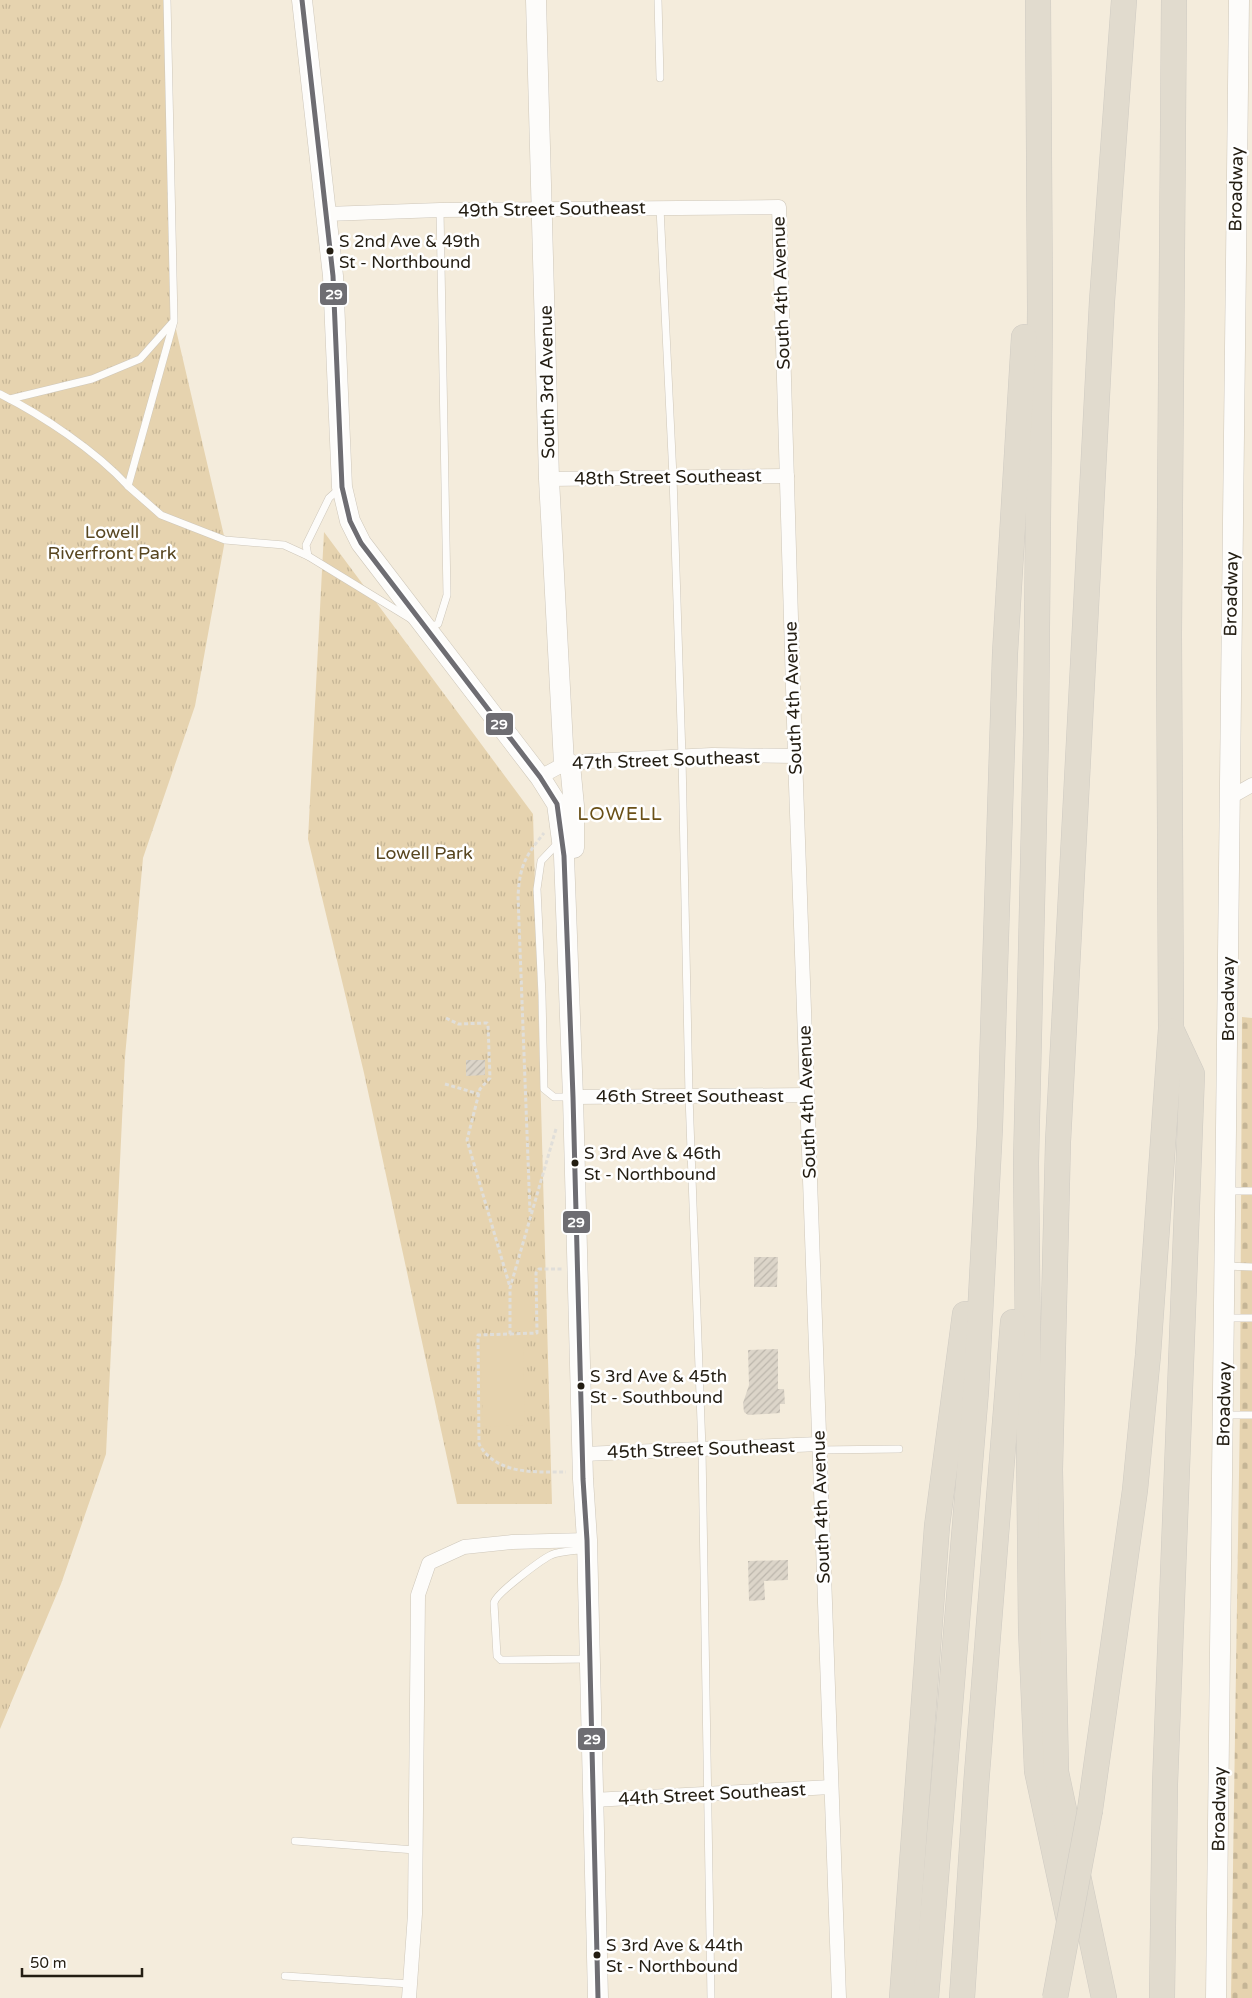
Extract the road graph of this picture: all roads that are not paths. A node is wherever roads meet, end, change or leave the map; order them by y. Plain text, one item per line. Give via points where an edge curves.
1 (167, 0) edge
2 (302, 0) edge
3 (536, 0) edge
4 (658, 0) edge
5 (1038, 0) edge
6 (1124, 0) edge
7 (1174, 0) edge
8 (1239, 0) edge
9 (660, 78) dead end
10 (1039, 88) junction
11 (779, 206) joint
12 (660, 208) junction
13 (440, 210) junction
14 (543, 210) junction
15 (326, 214) junction
16 (174, 321) junction
17 (0, 394) edge
18 (10, 399) junction
19 (787, 476) junction
20 (673, 478) junction
21 (550, 479) junction
22 (128, 486) junction
23 (342, 487) junction
24 (308, 556) junction
25 (425, 628) junction
26 (682, 756) junction
27 (795, 756) junction
28 (567, 764) junction
29 (540, 777) junction
30 (1252, 785) edge
31 (1229, 798) junction
32 (562, 839) junction
33 (567, 935) junction
34 (1171, 1029) junction
35 (807, 1095) junction
36 (689, 1096) junction
37 (573, 1097) junction
38 (990, 1127) junction
39 (1026, 1163) junction
40 (1226, 1191) junction
41 (1252, 1191) edge
42 (1225, 1266) junction
43 (1252, 1267) edge
44 (1225, 1318) junction
45 (1252, 1318) edge
46 (1223, 1415) junction
47 (1252, 1416) edge
48 (819, 1447) junction
49 (702, 1449) junction
50 (899, 1449) dead end
51 (584, 1463) junction
52 (587, 1544) junction
53 (590, 1659) junction
54 (831, 1787) junction
55 (707, 1794) junction
56 (592, 1800) junction
57 (295, 1841) dead end
58 (415, 1850) junction
59 (285, 1976) dead end
60 (409, 1991) edge
61 (598, 1998) edge
62 (710, 1998) edge
63 (839, 1998) edge
64 (902, 1998) edge
65 (926, 1998) edge
66 (962, 1998) edge
67 (1056, 1998) edge
68 (1087, 1998) edge
69 (1104, 1998) edge
70 (1162, 1998) edge
71 (1216, 1998) edge

1 - 16 lane
2 - 15 street
3 - 14 street, South 3rd Avenue
4 - 9 lane
5 - 10 highway
6 - 69 highway via 1102,301 1058,1142 1050,1470 1056,1772
7 - 34 highway via 1169,634
8 - 31 street, Broadway
10 - 38 highway via 1005,654
10 - 39 highway via 1036,715
11 - 12 street, 49th Street Southeast
11 - 19 street, South 4th Avenue
12 - 14 street, 49th Street Southeast
12 - 20 lane
13 - 14 street, 49th Street Southeast
13 - 15 street, 49th Street Southeast
13 - 25 lane via 447,595 438,624
14 - 21 street, South 3rd Avenue
15 - 23 street via 333,276
16 - 18 lane via 140,359 92,379
16 - 22 lane
17 - 18 lane
18 - 22 lane via 113,469
19 - 20 street, 48th Street Southeast
19 - 27 street, South 4th Avenue
20 - 21 street, 48th Street Southeast
20 - 26 lane
21 - 28 street, South 3rd Avenue
22 - 24 lane via 161,516 225,540 284,545
23 - 24 lane via 329,498 306,545
23 - 25 street via 350,520 361,543
24 - 25 lane
25 - 29 street
26 - 27 street, 47th Street Southeast
26 - 28 street, 47th Street Southeast
26 - 36 lane
27 - 35 street, South 4th Avenue
28 - 29 street, 47th Street Southeast
28 - 33 street, South 3rd Avenue via 574,806 574,853
29 - 32 street via 557,804
30 - 31 street
31 - 40 street, Broadway
32 - 33 street
32 - 37 lane via 541,861 538,889 544,1089 554,1097
33 - 37 street
34 - 67 highway, bridge via 1135,1490 1090,1810
34 - 70 highway via 1192,1074 1165,1784
35 - 36 street, 46th Street Southeast
35 - 48 street, South 4th Avenue
36 - 37 street, 46th Street Southeast
36 - 49 lane
37 - 51 street
38 - 64 highway via 937,1526
38 - 65 highway via 976,1391
39 - 66 highway
39 - 68 highway via 1030,1630 1037,1771
40 - 41 lane
40 - 42 street, Broadway
42 - 43 lane
42 - 44 street, Broadway
44 - 45 lane
44 - 46 street, Broadway
46 - 47 lane
46 - 71 street, Broadway
48 - 49 street, 45th Street Southeast
48 - 50 lane
48 - 54 street, South 4th Avenue
49 - 51 street, 45th Street Southeast
49 - 55 lane
51 - 52 street
52 - 53 street
52 - 53 lane via 551,1555 501,1591 494,1603 497,1656 501,1660
52 - 58 street via 512,1542 464,1547 429,1563 418,1595
53 - 56 street
54 - 55 street, 44th Street Southeast
54 - 63 street, South 4th Avenue
55 - 56 street, 44th Street Southeast
55 - 62 lane
56 - 61 street
57 - 58 lane
58 - 60 street via 415,1914
59 - 60 lane

